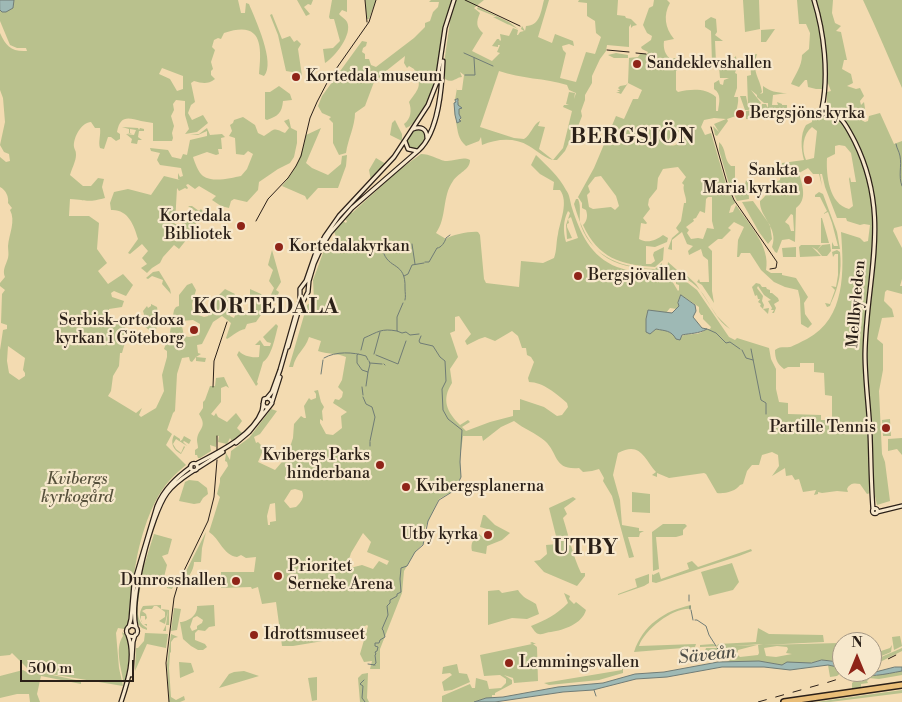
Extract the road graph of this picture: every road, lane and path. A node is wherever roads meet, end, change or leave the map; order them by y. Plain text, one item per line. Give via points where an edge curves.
1 (454, 0) edge
2 (814, 0) edge
3 (443, 38) junction
4 (412, 129) junction
5 (404, 140) junction
6 (427, 141) junction
7 (418, 151) junction
8 (303, 286) junction
9 (309, 288) junction
10 (300, 294) junction
11 (306, 296) junction
12 (267, 398) junction
13 (272, 402) junction
14 (263, 404) junction
15 (269, 406) junction
16 (197, 466) junction
17 (192, 469) junction
18 (902, 506) edge
19 (129, 627) junction
20 (136, 627) junction
21 (128, 635) junction
22 (136, 635) junction
23 (902, 686) edge
24 (122, 702) edge
25 (784, 702) edge
26 (802, 702) edge

1 - 3 main road
2 - 18 main road, Mellbyleden via 824,52 825,109 839,116 861,155 875,207 875,249 865,357 873,502 876,510
3 - 4 main road via 435,89
3 - 6 main road via 441,95
4 - 5 main road
4 - 6 main road via 424,129
5 - 7 main road via 408,149
5 - 8 main road via 386,167 339,216 325,236
6 - 7 main road
7 - 9 main road via 336,225 322,246
8 - 9 main road
8 - 10 main road
9 - 11 main road
10 - 11 main road
10 - 12 main road via 280,370
11 - 13 main road via 299,309
12 - 13 main road
12 - 14 main road
13 - 15 main road
14 - 15 main road
14 - 16 main road via 258,418 243,435
15 - 16 main road via 241,440
16 - 17 main road
16 - 17 main road via 192,464
17 - 19 main road via 172,483 157,506 135,580
17 - 20 main road via 172,487 158,511 136,585
19 - 20 main road
19 - 21 main road
20 - 22 main road
21 - 22 main road
21 - 24 main road via 131,643 130,670
22 - 24 main road via 131,677
23 - 25 highway
23 - 26 highway

